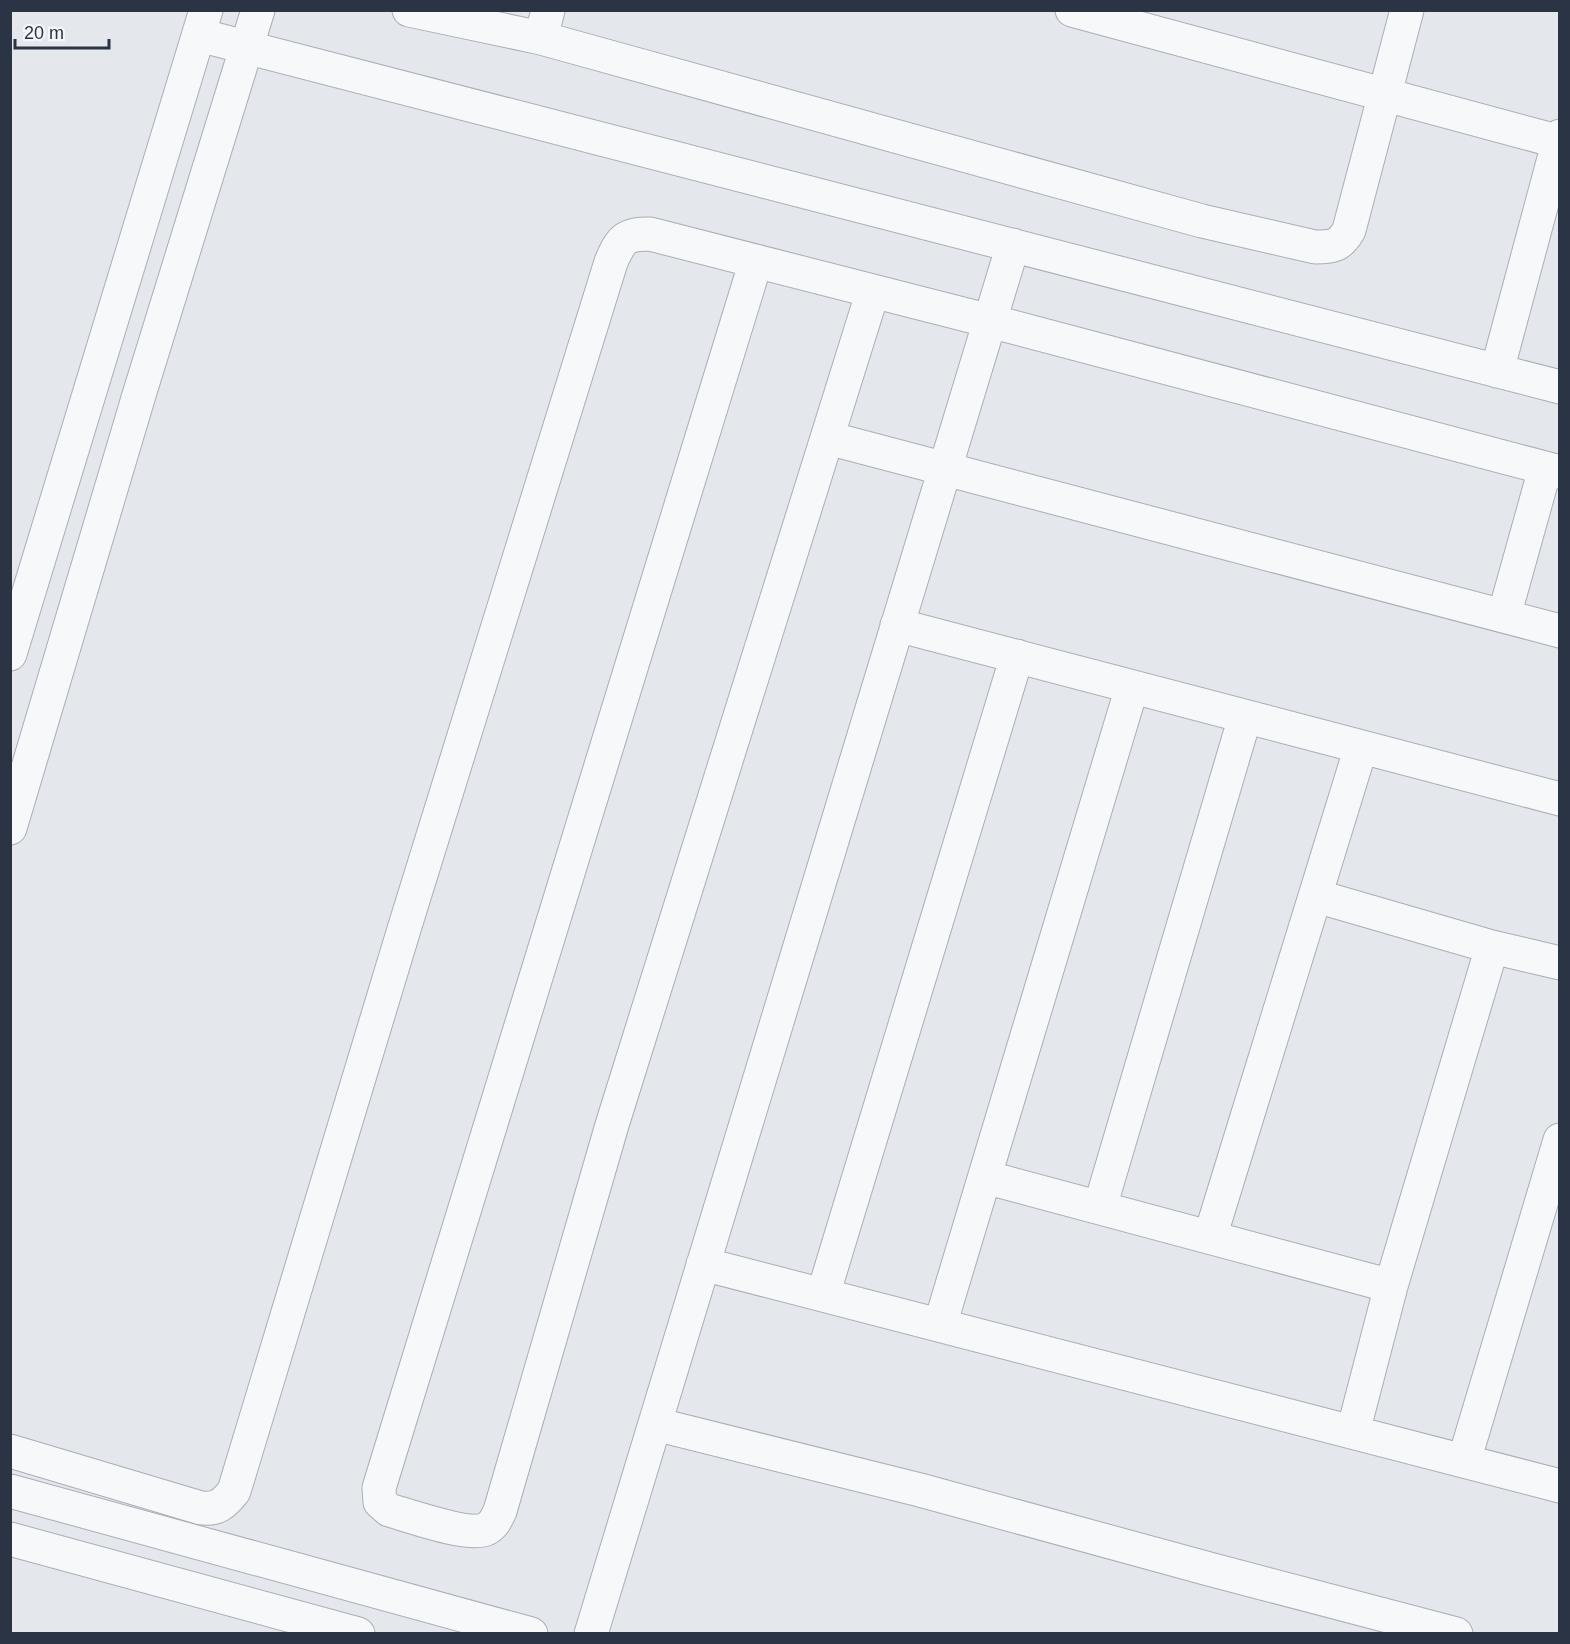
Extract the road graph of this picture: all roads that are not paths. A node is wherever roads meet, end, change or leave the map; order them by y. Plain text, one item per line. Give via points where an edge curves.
1 (258, 10) edge
2 (409, 10) edge
3 (1072, 10) edge
4 (1407, 10) edge
5 (202, 22) edge
6 (545, 24) edge
7 (248, 47) junction
8 (1386, 94) junction
9 (1559, 140) edge
10 (1013, 245) junction
11 (756, 261) junction
12 (873, 291) junction
13 (990, 321) junction
14 (1497, 371) junction
15 (1560, 387) edge
16 (828, 438) junction
17 (945, 470) junction
18 (1552, 470) edge
19 (1504, 616) junction
20 (897, 624) junction
21 (1560, 630) edge
22 (10, 654) edge
23 (1017, 656) junction
24 (1132, 687) junction
25 (1245, 717) junction
26 (1361, 747) junction
27 (1560, 799) edge
28 (10, 828) edge
29 (1316, 896) junction
30 (1492, 947) junction
31 (1560, 963) edge
32 (1560, 1140) edge
33 (985, 1177) junction
34 (1100, 1207) junction
35 (1210, 1237) junction
36 (703, 1264) junction
37 (1391, 1286) junction
38 (822, 1296) junction
39 (940, 1325) junction
40 (655, 1424) junction
41 (1353, 1432) junction
42 (10, 1451) edge
43 (1464, 1461) junction
44 (1560, 1486) edge
45 (10, 1491) edge
46 (10, 1539) edge
47 (358, 1634) edge
48 (531, 1634) edge
49 (591, 1634) edge
50 (1456, 1634) edge

1 - 7 street
2 - 6 street
3 - 8 street
4 - 8 street
5 - 7 street
5 - 22 street
6 - 8 street via 1202,220 1316,246 1332,247 1342,242 1349,230
7 - 10 street
7 - 28 street
8 - 9 street
9 - 14 street
10 - 13 street
10 - 14 street
11 - 12 street
11 - 16 street via 379,1488 380,1502 389,1510 468,1531 493,1525 500,1511 612,1125
11 - 42 street via 650,234 633,234 619,244 611,261 234,1491 219,1507 201,1508
12 - 13 street
12 - 16 street
13 - 17 street
13 - 18 street
14 - 15 street
16 - 17 street
17 - 19 street
17 - 20 street
18 - 19 street
19 - 21 street
20 - 23 street
20 - 36 street
23 - 24 street
23 - 38 street
24 - 25 street
24 - 33 street
25 - 26 street
25 - 34 street
26 - 27 street
26 - 29 street
29 - 30 street
29 - 35 street
30 - 31 street
30 - 37 street
32 - 43 street
33 - 34 street
33 - 39 street
34 - 35 street
35 - 37 street
36 - 38 street
36 - 40 street
37 - 41 street
38 - 39 street
39 - 41 street
40 - 49 street
40 - 50 street via 920,1490
41 - 43 street
43 - 44 street
45 - 48 street
46 - 47 street

